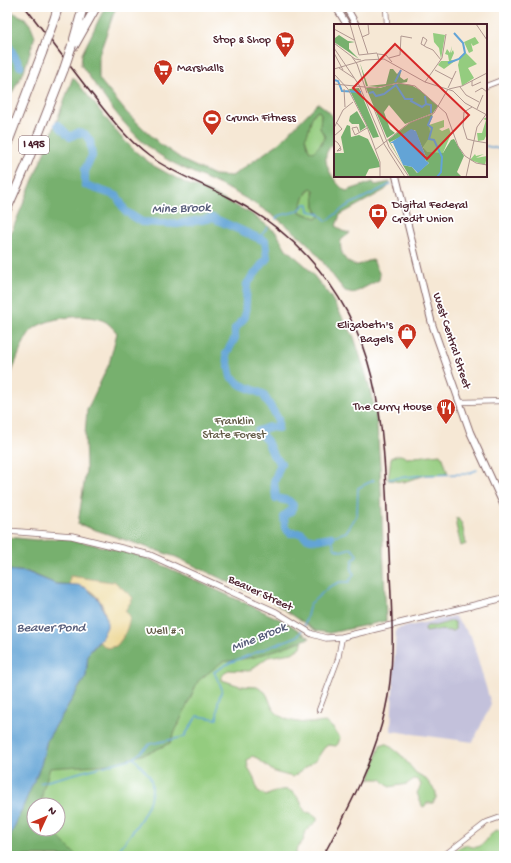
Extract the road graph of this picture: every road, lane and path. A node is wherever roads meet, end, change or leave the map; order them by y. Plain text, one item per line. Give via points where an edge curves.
1 (54, 7) edge
2 (58, 7) edge
3 (84, 7) edge
4 (96, 7) edge
5 (336, 7) edge
6 (346, 7) edge
7 (386, 7) edge
8 (53, 17) junction
9 (346, 24) edge
10 (355, 24) edge
11 (388, 24) edge
12 (73, 46) junction
13 (504, 79) edge
14 (487, 86) edge
15 (7, 145) edge
16 (396, 177) edge
17 (7, 209) edge
18 (504, 401) edge
19 (460, 402) junction
20 (504, 506) edge
21 (7, 531) edge
22 (504, 598) edge
23 (342, 637) junction
24 (319, 710) dead end
25 (504, 816) edge
26 (443, 856) edge

1 - 8 highway
2 - 8 highway, I 495
3 - 12 highway, I 495
4 - 12 highway
5 - 9 main road
6 - 10 main road
7 - 11 street
8 - 15 highway, I 495, bridge
12 - 17 highway, I 495, bridge
13 - 14 street
16 - 19 main road, West Central Street via 427,307
18 - 19 street
19 - 20 main road, West Central Street via 479,453
21 - 23 street, Beaver Street via 72,536 150,555 276,612 320,637
22 - 23 street, Beaver Street
23 - 24 street via 338,659
25 - 26 street via 487,822

